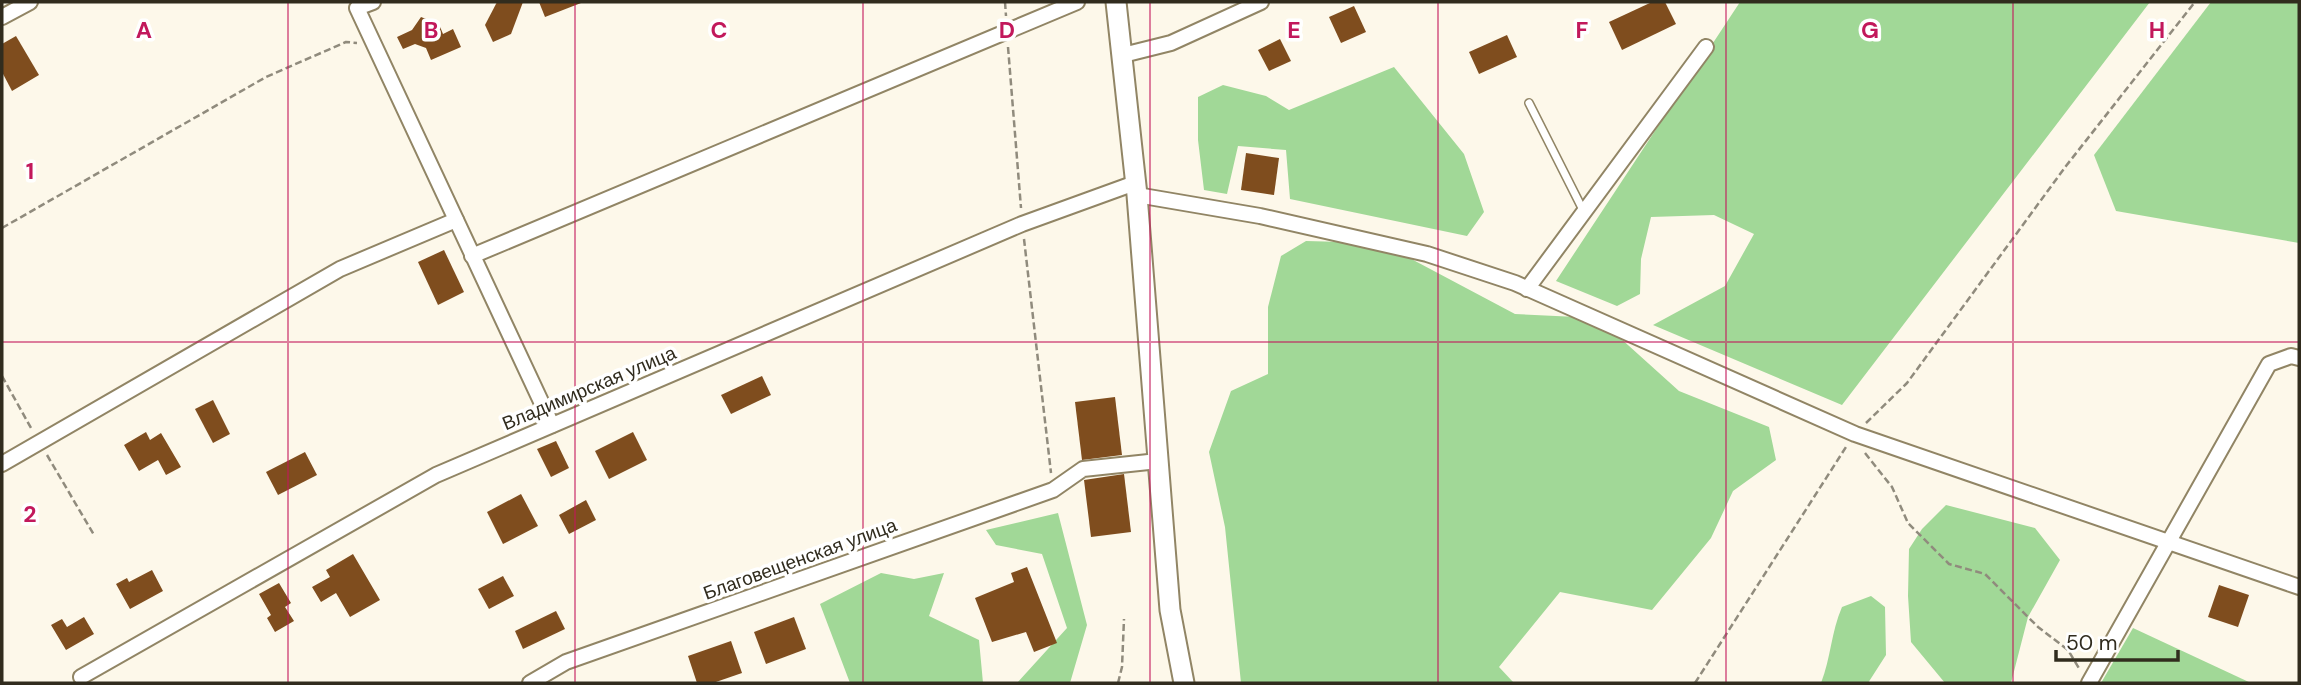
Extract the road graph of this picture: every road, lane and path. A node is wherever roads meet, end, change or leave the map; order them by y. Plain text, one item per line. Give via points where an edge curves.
1 (30, 2) edge
2 (373, 2) edge
3 (1005, 2) edge
4 (1077, 2) edge
5 (1116, 2) edge
6 (1261, 2) edge
7 (2195, 2) edge
8 (2, 17) edge
9 (1007, 32) junction
10 (374, 44) junction
11 (1706, 47) dead end
12 (1123, 55) junction
13 (1529, 103) dead end
14 (1136, 189) junction
15 (1584, 212) junction
16 (456, 220) junction
17 (1022, 224) junction
18 (2, 228) edge
19 (472, 256) junction
20 (1527, 289) junction
21 (2295, 357) edge
22 (552, 425) junction
23 (1855, 434) junction
24 (1157, 461) junction
25 (2, 464) edge
26 (1053, 490) junction
27 (2167, 540) junction
28 (2299, 587) edge
29 (1124, 619) dead end
30 (81, 677) dead end
31 (2085, 678) edge
32 (530, 683) edge
33 (1118, 683) edge
34 (1184, 683) edge
35 (1695, 683) edge

1 - 8 street
2 - 10 street via 357,8
3 - 9 path
4 - 9 street
5 - 12 street
6 - 12 street via 1171,43
7 - 23 path via 2066,166 1907,383
9 - 17 path
9 - 19 street
10 - 16 street
10 - 18 path via 346,43 266,77
11 - 15 street
12 - 14 street
13 - 15 lane
14 - 17 street, Владимирская улица
14 - 20 street via 1427,254
14 - 24 street
15 - 20 street
16 - 19 street
16 - 25 street via 340,269
17 - 22 street, Владимирская улица
17 - 26 path
19 - 22 street
20 - 23 street
21 - 27 street via 2269,364
22 - 30 street, Владимирская улица via 436,475
23 - 27 street
23 - 31 path via 1868,459 1892,487 1908,523 1949,564 1985,574 2068,650
23 - 35 path
24 - 26 street, Благовещенская улица via 1083,470
24 - 34 street via 1170,610
26 - 32 street, Благовещенская улица via 566,663
27 - 28 street
27 - 31 street
29 - 33 path

